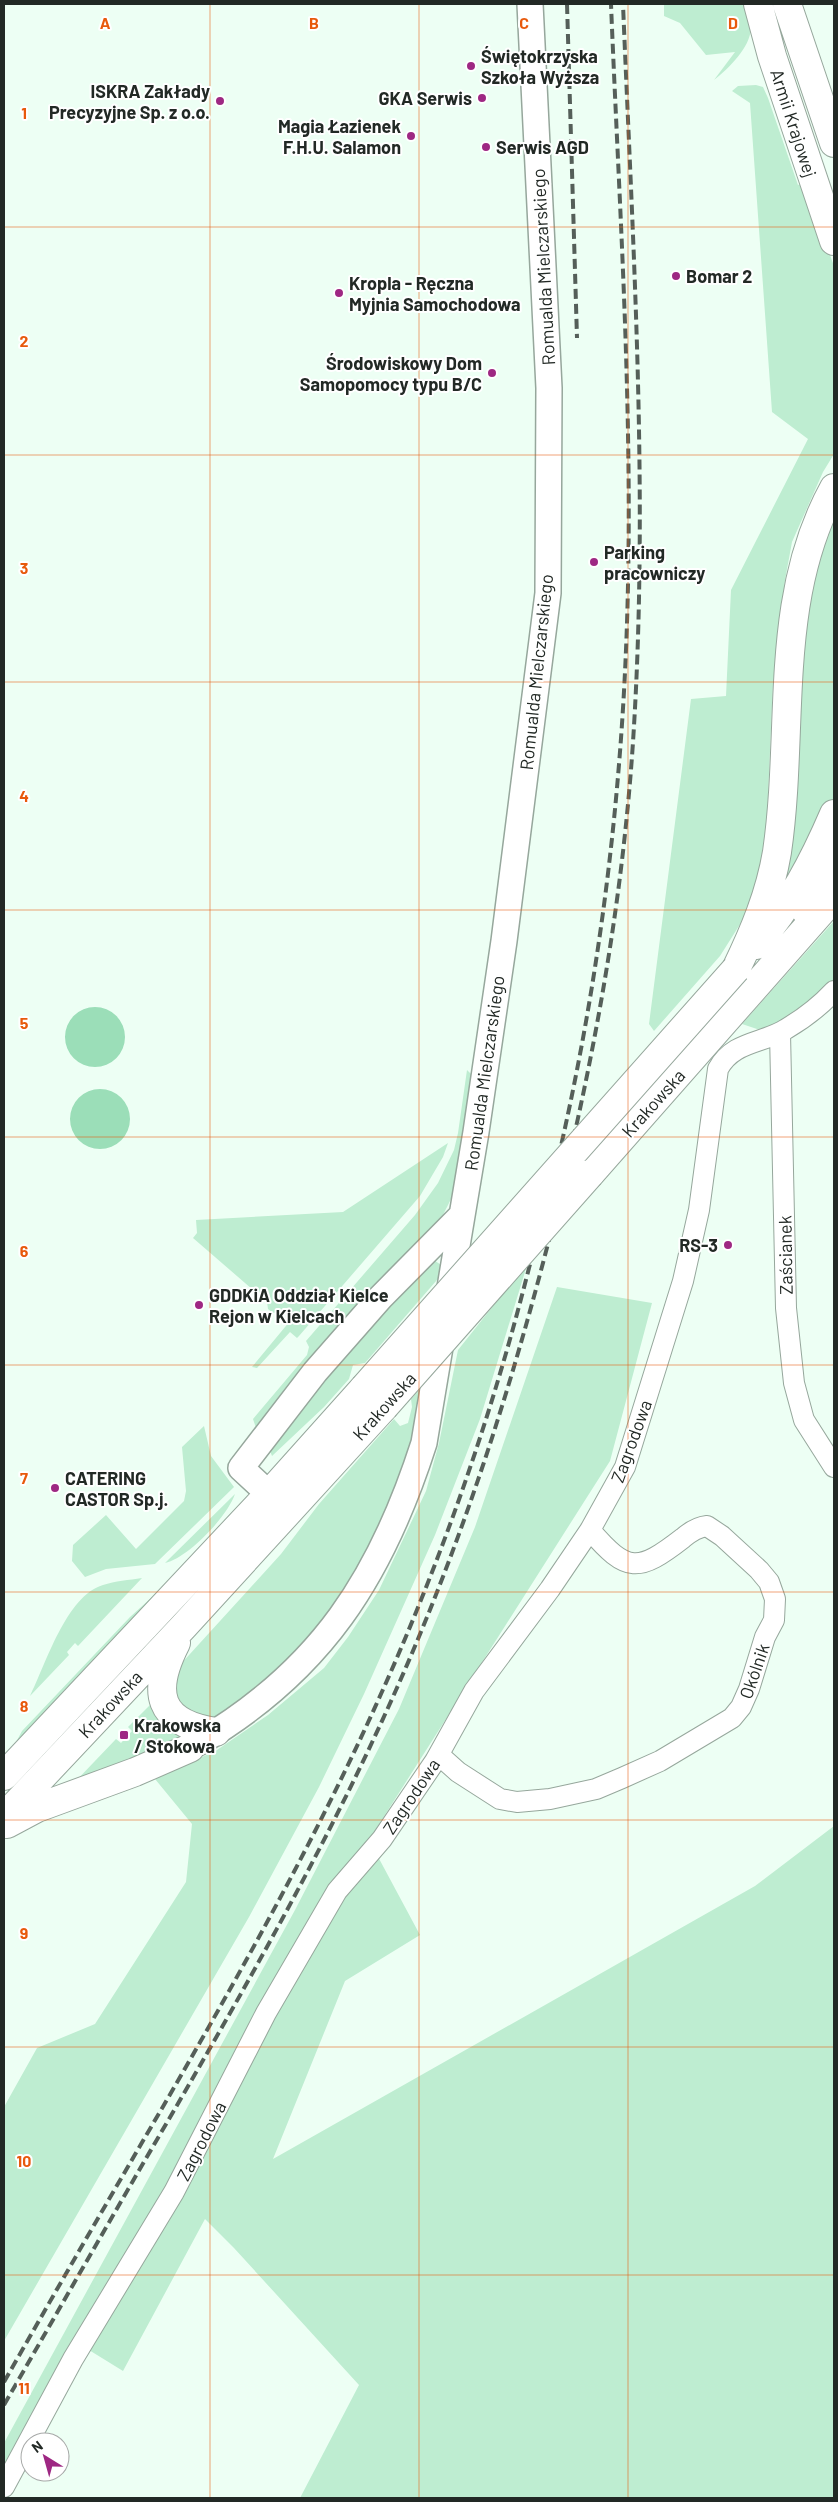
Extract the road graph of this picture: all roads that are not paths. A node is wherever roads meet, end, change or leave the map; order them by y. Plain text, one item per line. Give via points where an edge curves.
1 (530, 4) edge
2 (758, 4) edge
3 (787, 4) edge
4 (834, 143) edge
5 (834, 241) edge
6 (834, 488) edge
7 (834, 814) edge
8 (834, 862) edge
9 (834, 897) edge
10 (746, 978) junction
11 (834, 991) edge
12 (780, 1032) junction
13 (462, 1215) junction
14 (834, 1468) edge
15 (269, 1494) junction
16 (590, 1530) junction
17 (184, 1626) junction
18 (216, 1732) junction
19 (190, 1748) joint
20 (439, 1755) junction
21 (4, 1776) edge
22 (4, 1817) edge
23 (4, 1826) edge
24 (4, 2487) edge

1 - 13 street, Romualda Mielczarskiego via 548,388 548,593 504,941
2 - 5 main road, Armii Krajowej via 772,56
3 - 4 main road, Armii Krajowej
6 - 10 main road via 815,527 796,592 789,652 779,830 772,875 756,927
7 - 10 main road via 795,895
8 - 10 main road
9 - 10 main road
10 - 15 main road, Krakowska, bridge
10 - 17 main road, Krakowska, bridge via 384,1407
11 - 12 street via 810,1013
12 - 14 street, Zaścianek via 786,1308 794,1383 804,1420
12 - 16 street, Zagrodowa via 736,1049 724,1058 718,1069 699,1210 683,1281 626,1467
13 - 15 street via 380,1298 328,1357 241,1468
13 - 18 street, Romualda Mielczarskiego via 424,1443 409,1491 385,1543 351,1604 322,1643 268,1694
15 - 21 main road, Krakowska
16 - 20 street, Zagrodowa via 550,1590 474,1691
16 - 20 street, Okólnik via 617,1558 637,1564 659,1556 692,1531 703,1526 712,1528 759,1570 769,1582 775,1599 774,1620 741,1707 726,1722 660,1761 596,1790 550,1799 517,1802 500,1799 458,1772
17 - 18 main road via 162,1673 161,1691 176,1719 185,1725
17 - 22 main road, Krakowska
18 - 19 street, Romualda Mielczarskiego
19 - 23 main road via 37,1808
20 - 24 street, Zagrodowa via 382,1840 337,1892 266,2014 174,2192 73,2359

